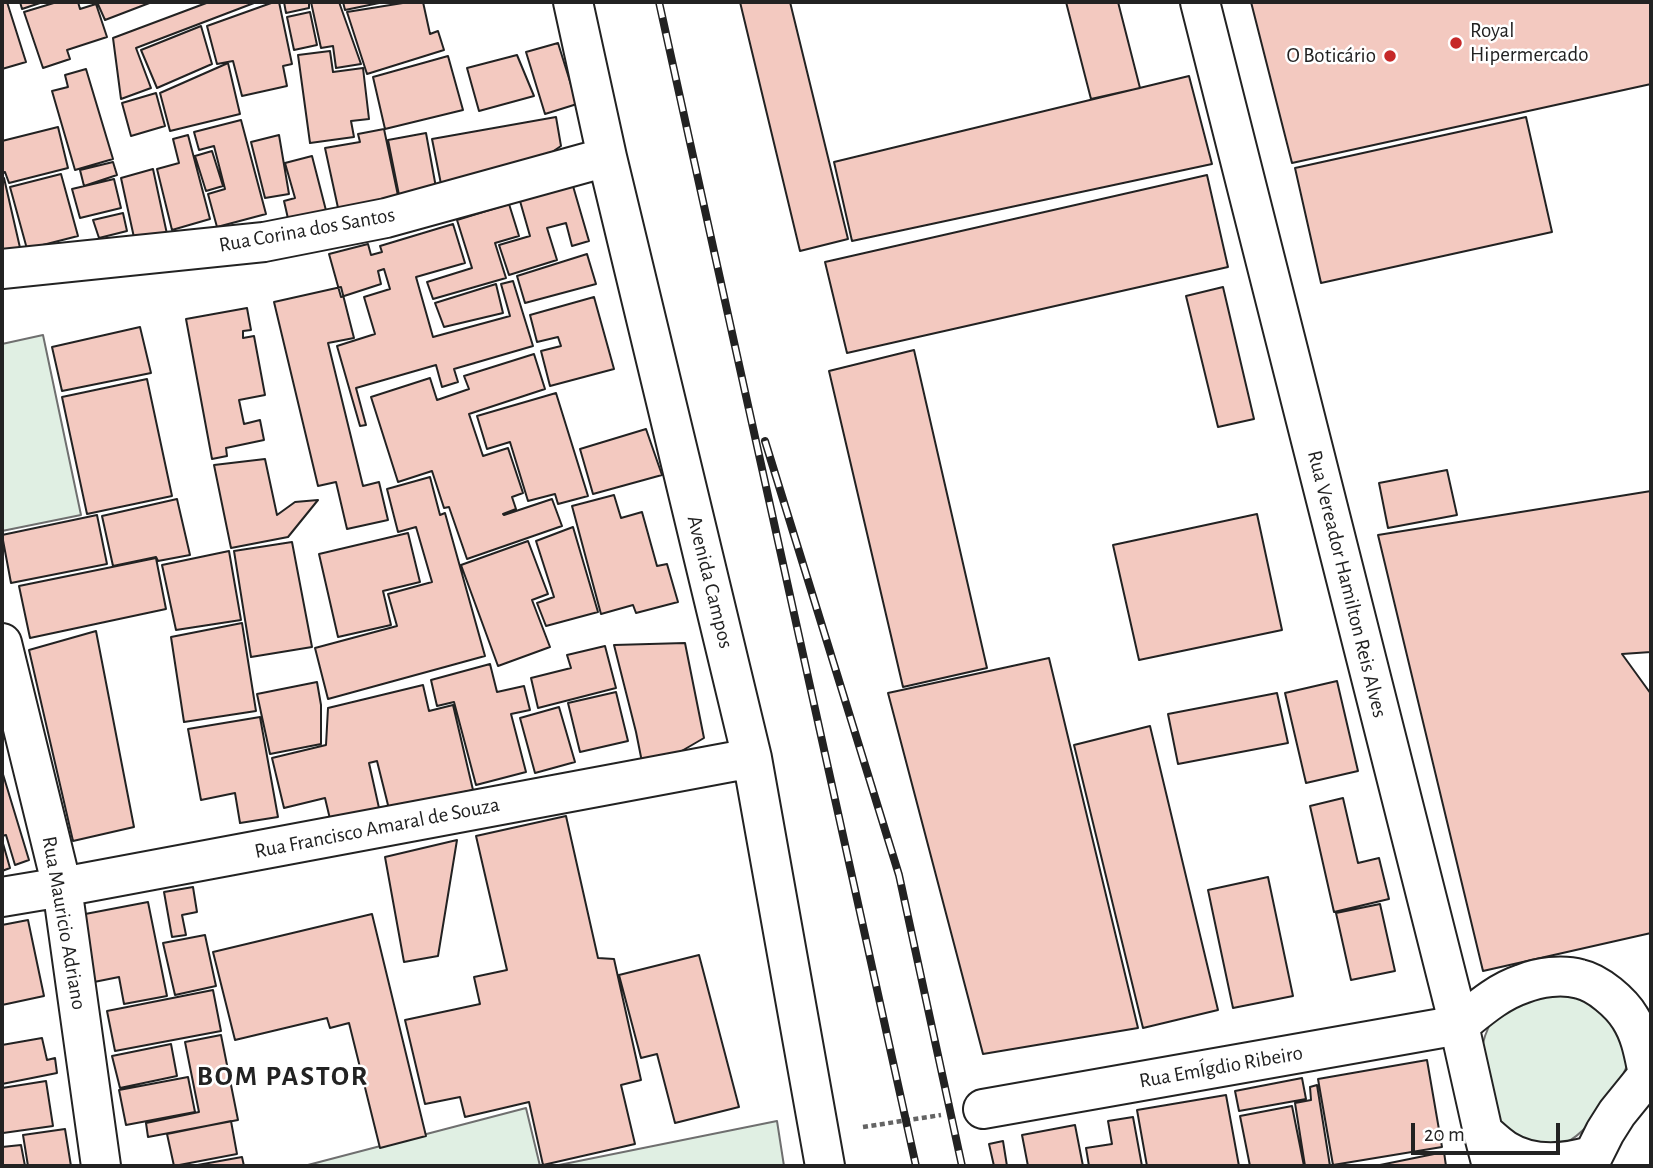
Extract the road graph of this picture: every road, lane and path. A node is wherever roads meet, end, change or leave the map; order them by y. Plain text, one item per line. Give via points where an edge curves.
1 (573, 2) edge
2 (1200, 2) edge
3 (607, 157) junction
4 (2, 269) edge
5 (2, 643) edge
6 (752, 758) junction
7 (62, 887) junction
8 (2, 897) edge
9 (1459, 1025) junction
10 (1649, 1072) edge
11 (983, 1109) joint
12 (1488, 1149) edge
13 (822, 1150) edge
14 (1590, 1161) edge
15 (102, 1166) edge

1 - 3 street, Avenida Campos
2 - 9 street, Rua Vereador Hamilton Reis Alves
3 - 4 street, Rua Corina dos Santos via 386,218 264,242
3 - 6 street, Avenida Campos
5 - 7 street, Rua Mauricio Adriano
6 - 7 street, Rua Francisco Amaral de Souza
6 - 13 street, Avenida Campos
7 - 8 street, Rua Francisco Amaral de Souza
7 - 15 street, Rua Mauricio Adriano
9 - 10 street via 1499,994 1523,983 1554,977 1582,979 1607,993 1631,1019
9 - 11 street, Rua EmÍgdio Ribeiro
9 - 12 street, Rua Vereador Hamilton Reis Alves
10 - 14 street via 1617,1113
11 - 13 path
12 - 14 street via 1547,1163

